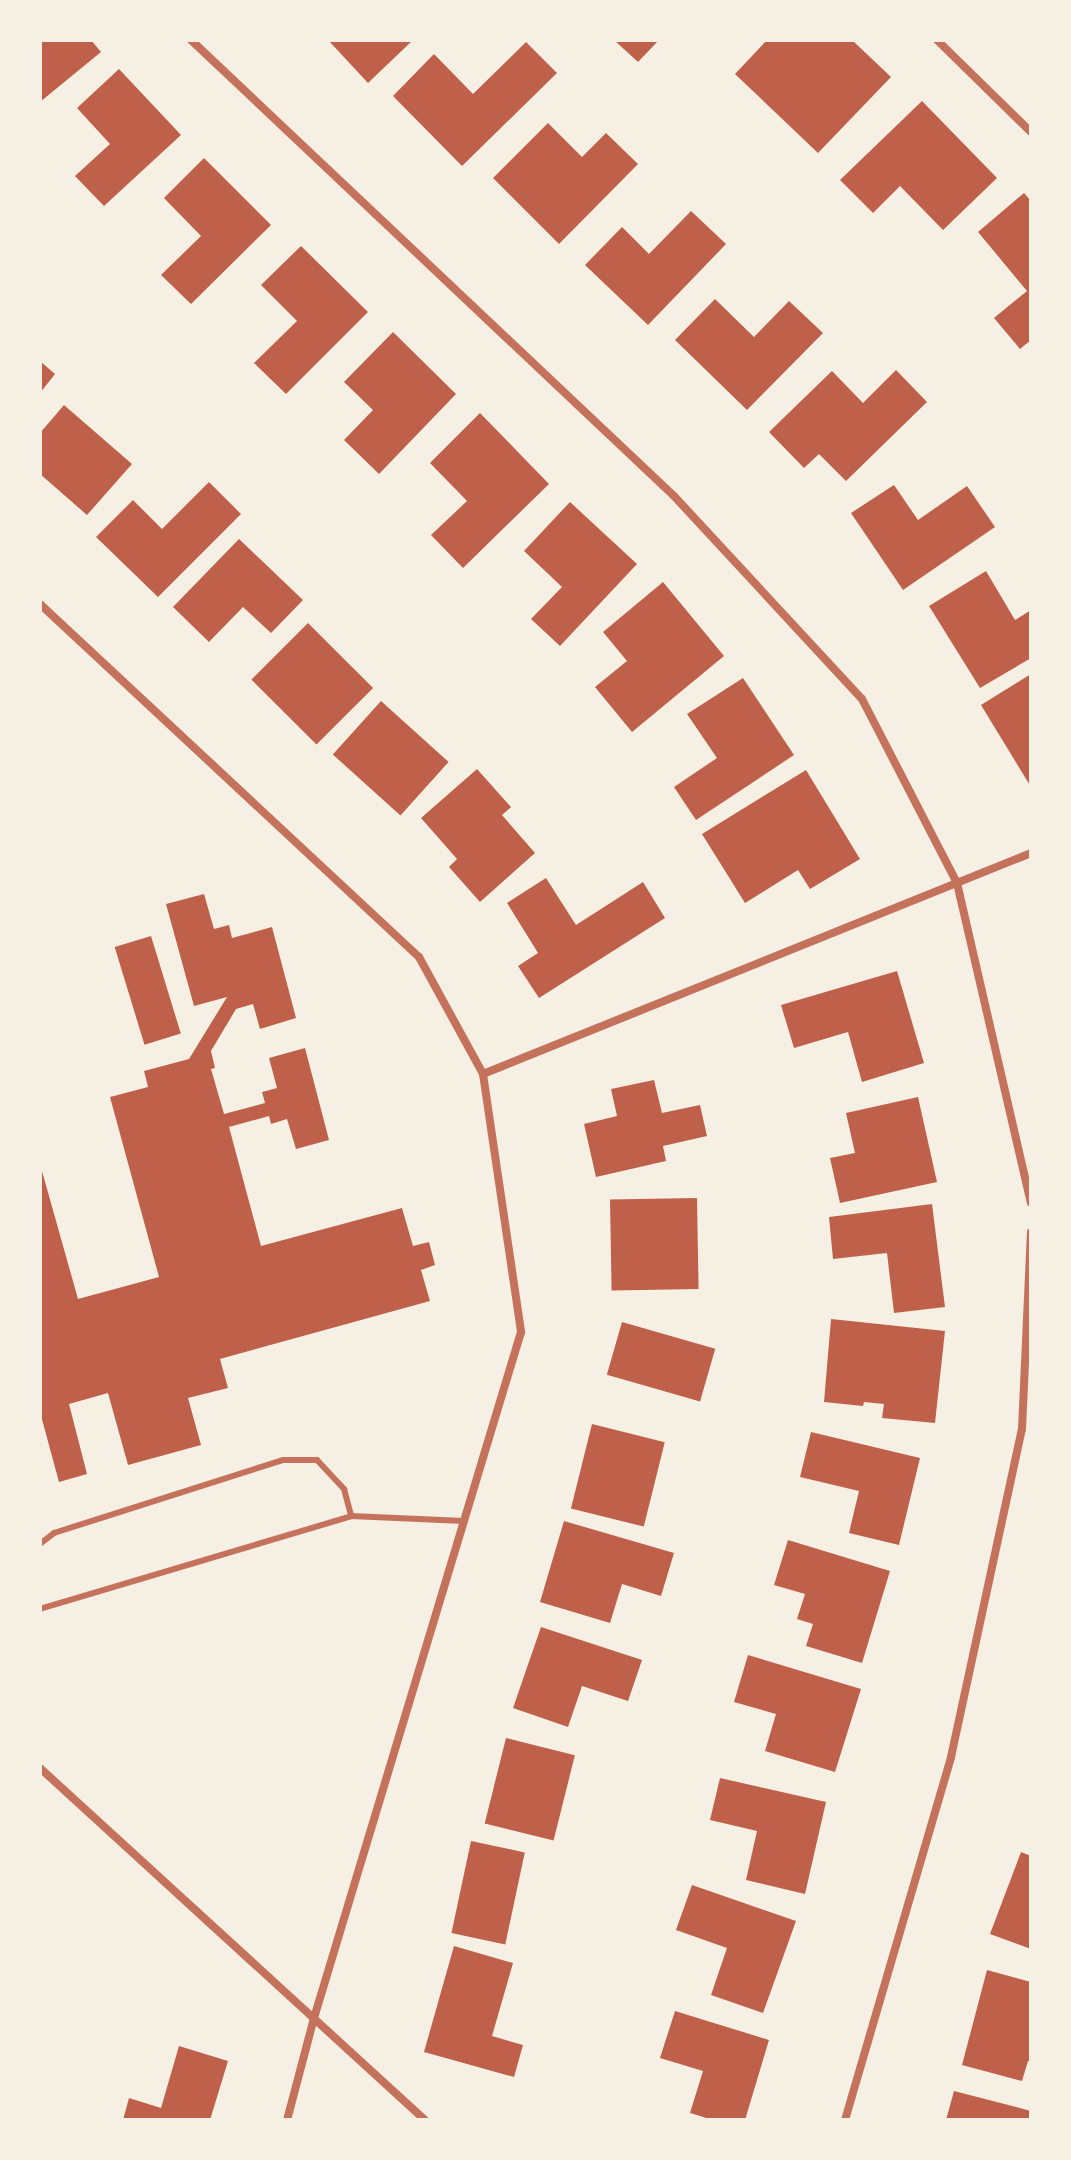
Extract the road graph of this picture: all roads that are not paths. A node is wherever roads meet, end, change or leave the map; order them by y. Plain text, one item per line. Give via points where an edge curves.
1 (191, 40) edge
2 (937, 40) edge
3 (1031, 132) edge
4 (40, 604) edge
5 (1031, 853) edge
6 (957, 883) junction
7 (483, 1074) junction
8 (1031, 1203) edge
9 (1031, 1232) edge
10 (351, 1516) junction
11 (464, 1521) junction
12 (40, 1544) edge
13 (40, 1609) edge
14 (40, 1768) edge
15 (314, 2018) junction
16 (287, 2120) edge
17 (425, 2120) edge
18 (845, 2120) edge

1 - 6 street via 674,496 862,699
2 - 3 street
4 - 7 street via 419,957
5 - 6 street
6 - 7 street
6 - 8 street
7 - 11 street via 521,1332
9 - 18 street via 1022,1429 951,1757
10 - 11 lane
10 - 12 lane via 344,1489 317,1460 283,1460 54,1533
10 - 13 lane
11 - 15 street
14 - 15 street
15 - 16 street
15 - 17 street

